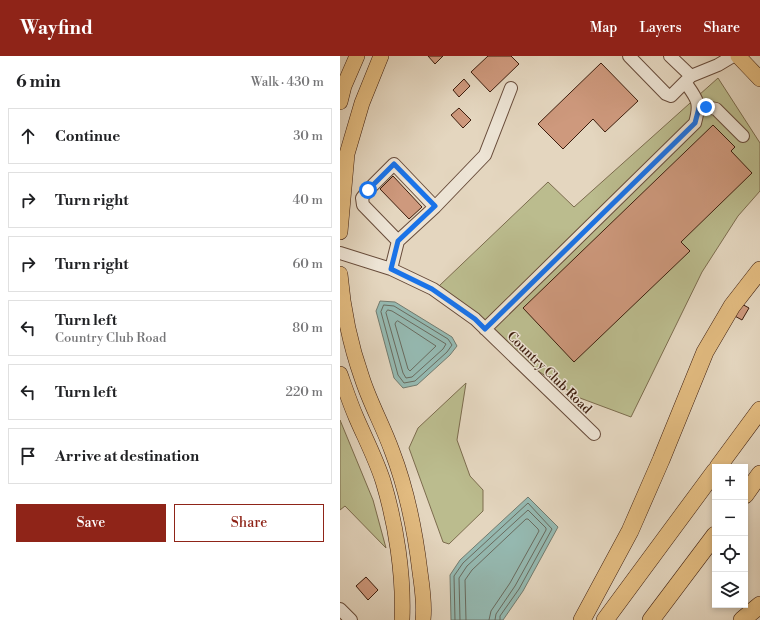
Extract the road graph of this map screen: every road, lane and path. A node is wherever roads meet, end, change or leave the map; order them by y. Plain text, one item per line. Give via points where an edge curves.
1 (357, 56) edge
2 (381, 56) edge
3 (629, 56) edge
4 (670, 56) edge
5 (733, 56) edge
6 (738, 56) edge
7 (688, 79) junction
8 (760, 79) edge
9 (511, 88) dead end
10 (341, 97) edge
11 (699, 108) junction
12 (743, 136) dead end
13 (435, 206) junction
14 (340, 232) edge
15 (398, 241) junction
16 (340, 253) edge
17 (391, 269) junction
18 (760, 270) edge
19 (340, 274) edge
20 (485, 329) junction
21 (340, 374) edge
22 (760, 410) edge
23 (594, 434) dead end
24 (720, 464) edge
25 (760, 474) edge
26 (712, 475) edge
27 (748, 491) edge
28 (714, 536) edge
29 (760, 605) edge
30 (340, 609) edge
31 (351, 620) edge
32 (402, 620) edge
33 (424, 620) edge
34 (582, 620) edge
35 (605, 620) edge
36 (651, 620) edge
37 (742, 620) edge

1 - 10 main road
2 - 14 main road via 362,103 347,154
3 - 7 street via 671,96
4 - 7 street
5 - 7 street
6 - 8 main road
7 - 11 street
9 - 13 street via 485,155
11 - 12 street via 716,110
11 - 20 street via 695,123
13 - 15 street
13 - 15 street via 394,164 362,198 363,205
15 - 17 street
16 - 17 street, Country Club Road
17 - 20 street, Country Club Road via 432,289
18 - 34 highway via 732,306 705,352 630,531
19 - 33 main road via 355,356 371,404 392,450 408,500 418,551
20 - 23 street, Country Club Road
21 - 32 main road via 385,489 399,561
22 - 24 highway
25 - 27 highway
26 - 35 highway
28 - 36 highway
29 - 37 highway
30 - 31 street

